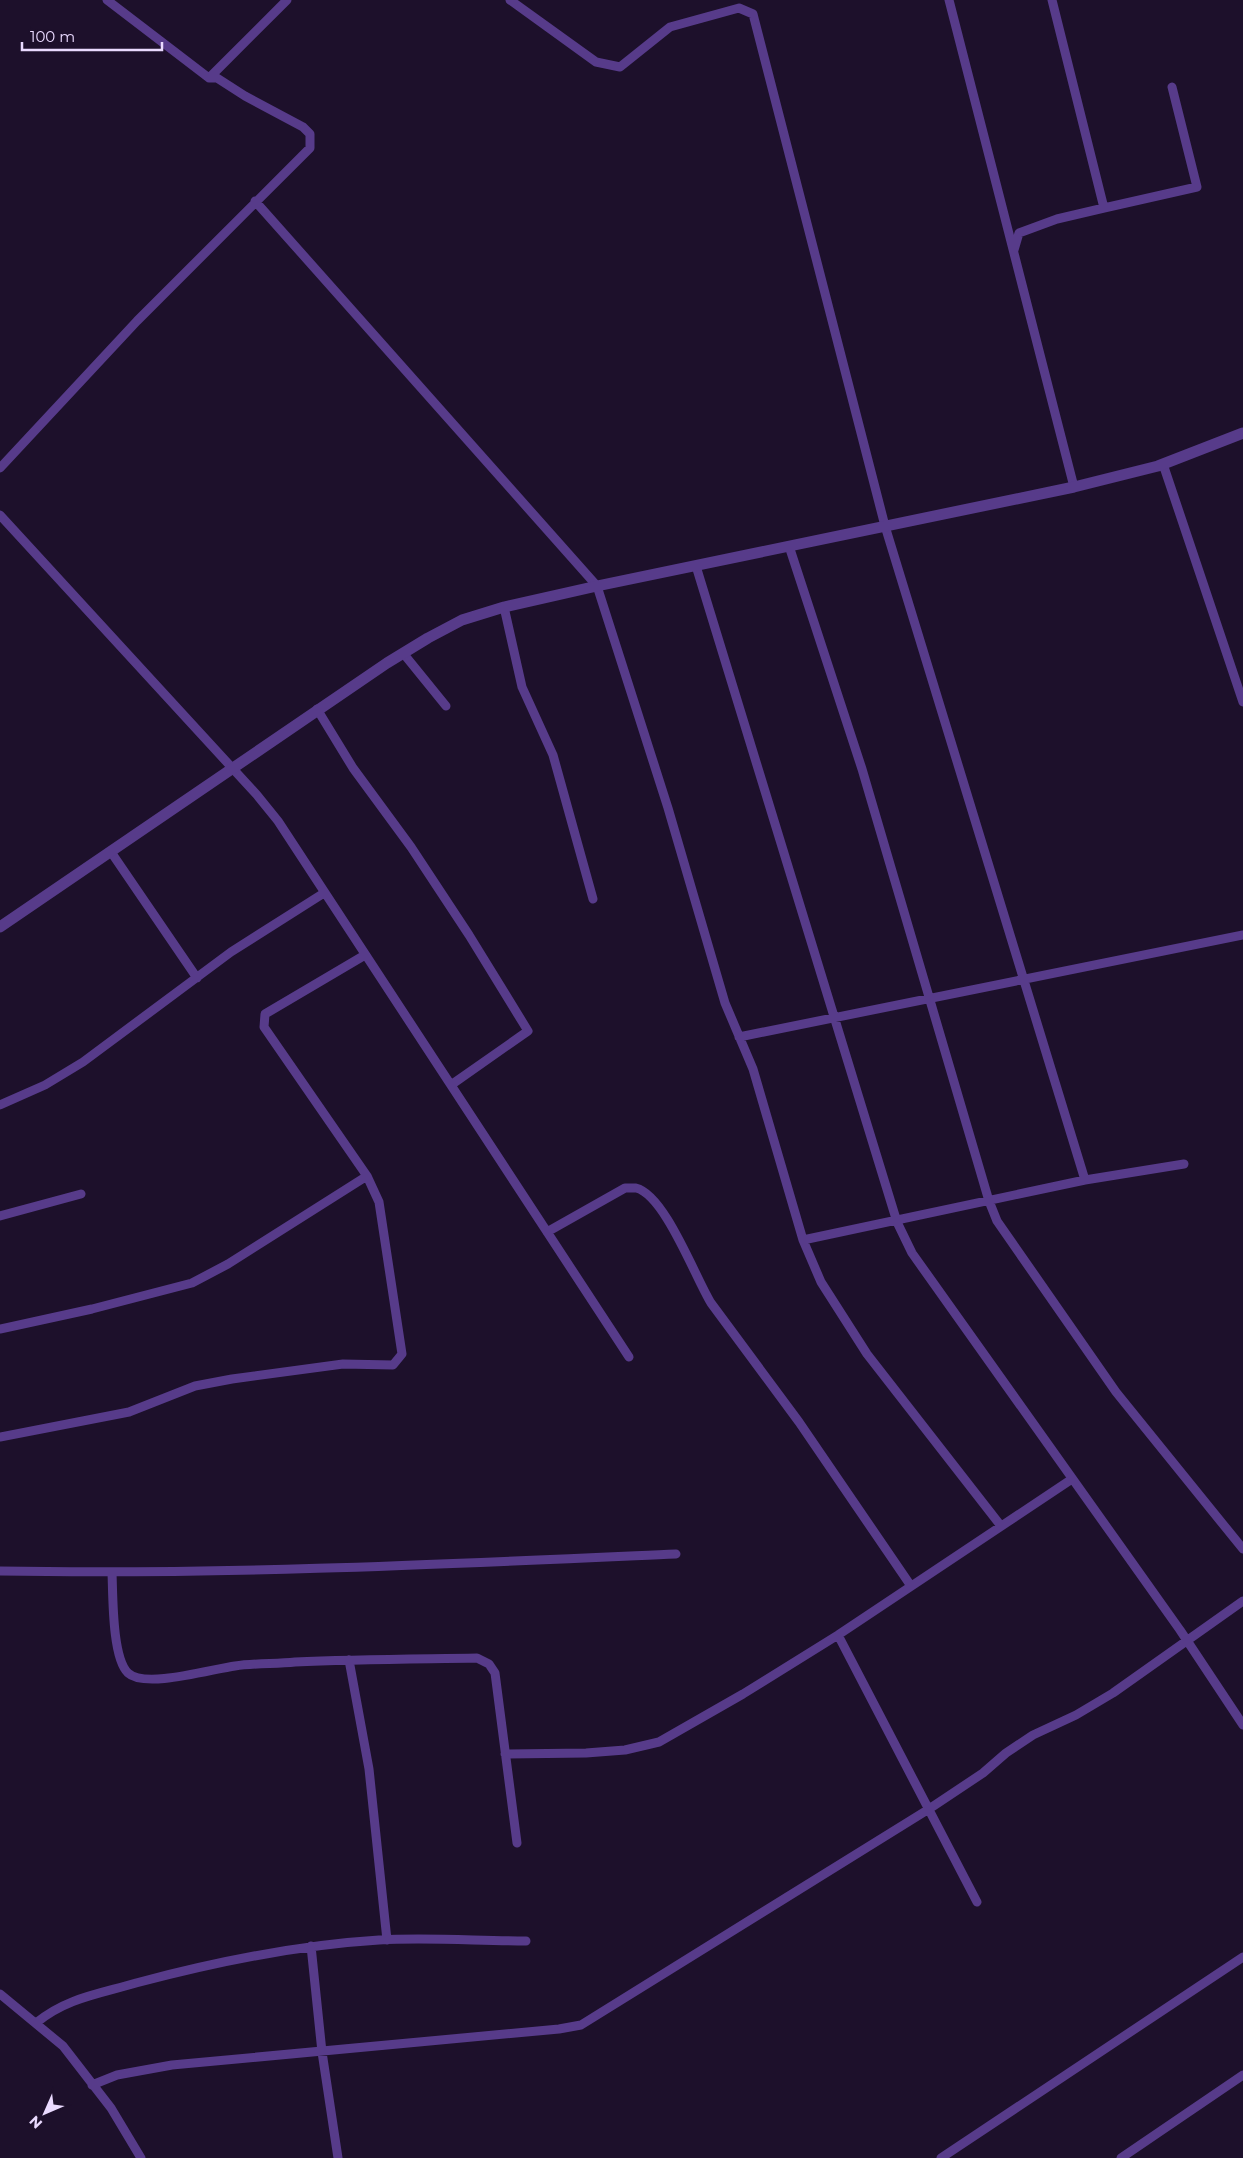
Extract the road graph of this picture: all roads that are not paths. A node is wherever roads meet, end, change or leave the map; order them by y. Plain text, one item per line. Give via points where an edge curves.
1 (107, 0) edge
2 (287, 0) edge
3 (510, 0) edge
4 (950, 0) edge
5 (1052, 0) edge
6 (208, 78) junction
7 (1172, 87) dead end
8 (255, 202) junction
9 (1104, 208) junction
10 (1014, 252) junction
11 (1243, 433) edge
12 (1163, 464) junction
13 (0, 468) edge
14 (1074, 487) junction
15 (0, 515) edge
16 (885, 526) junction
17 (789, 546) junction
18 (696, 566) junction
19 (597, 586) junction
20 (504, 607) junction
21 (403, 653) junction
22 (1243, 702) edge
23 (446, 706) dead end
24 (318, 709) junction
25 (232, 768) junction
26 (111, 852) junction
27 (324, 893) junction
28 (593, 899) dead end
29 (0, 927) edge
30 (1243, 934) edge
31 (365, 955) junction
32 (197, 978) junction
33 (1024, 979) junction
34 (930, 998) junction
35 (833, 1018) junction
36 (740, 1038) junction
37 (451, 1085) junction
38 (0, 1105) edge
39 (1184, 1164) dead end
40 (367, 1176) junction
41 (1085, 1180) junction
42 (81, 1194) dead end
43 (989, 1202) junction
44 (0, 1216) edge
45 (897, 1222) junction
46 (547, 1232) junction
47 (803, 1240) junction
48 (0, 1329) edge
49 (629, 1357) dead end
50 (0, 1438) edge
51 (1072, 1479) junction
52 (1001, 1526) junction
53 (1243, 1549) edge
54 (676, 1554) dead end
55 (0, 1571) edge
56 (112, 1573) junction
57 (911, 1586) junction
58 (1243, 1601) edge
59 (838, 1635) junction
60 (1186, 1640) junction
61 (349, 1660) junction
62 (1243, 1725) edge
63 (505, 1754) junction
64 (929, 1809) junction
65 (518, 1843) dead end
66 (977, 1902) dead end
67 (387, 1940) junction
68 (526, 1941) dead end
69 (311, 1946) junction
70 (1243, 1957) edge
71 (0, 1994) edge
72 (36, 2023) junction
73 (322, 2052) junction
74 (1243, 2075) edge
75 (92, 2084) junction
76 (141, 2158) edge
77 (338, 2158) edge
78 (941, 2158) edge
79 (1121, 2158) edge

1 - 6 street
2 - 6 street
3 - 16 street via 596,62 620,67 670,27 739,8 753,14
4 - 10 street
5 - 9 street
6 - 8 street via 217,78 310,134 310,148 304,156
7 - 9 street via 1197,187
8 - 13 street via 137,321
8 - 19 street
9 - 10 street via 1057,219 1019,233
10 - 14 street
11 - 12 street
12 - 14 street
12 - 22 street
14 - 16 street
15 - 25 street
16 - 17 street
16 - 33 street
17 - 18 street
17 - 34 street via 862,769
18 - 19 street
18 - 35 street
19 - 20 street
19 - 36 street via 668,808 725,1004
20 - 21 street via 462,620
20 - 28 street via 522,687 552,755
21 - 23 street
21 - 24 street
24 - 25 street
24 - 37 street via 353,768 411,847 528,1031
25 - 26 street
25 - 27 street via 278,821
26 - 29 street
26 - 32 street
27 - 31 street
27 - 32 street via 231,952
30 - 33 street
31 - 37 street
31 - 40 street via 265,1014 264,1027
32 - 38 street via 83,1062 45,1085
33 - 34 street
33 - 41 street
34 - 35 street
34 - 43 street
35 - 36 street
35 - 45 street
36 - 47 street via 753,1070
37 - 46 street
39 - 41 street
40 - 48 street via 228,1264 192,1283
40 - 50 street via 379,1202 391,1269 402,1354 393,1365 343,1364 232,1379 195,1386 129,1412
41 - 43 street
42 - 44 street
43 - 45 street
43 - 53 street via 997,1221 1116,1392
45 - 47 street
45 - 51 street via 912,1253
46 - 49 street
46 - 57 street via 625,1188 638,1188 656,1203 673,1225 711,1303 799,1422
47 - 52 street via 822,1282 867,1354
51 - 52 street
51 - 60 street
52 - 57 street
54 - 56 street
55 - 56 street
56 - 61 street via 120,1659 126,1672 134,1678 175,1677 236,1666
57 - 59 street
58 - 60 street
59 - 63 street via 660,1742 586,1754
59 - 64 street
60 - 62 street
60 - 64 street via 1113,1693 1033,1735
61 - 63 street via 478,1658 489,1664 495,1673
61 - 67 street via 369,1769
63 - 65 street
64 - 66 street
64 - 73 street via 580,2025
67 - 68 street
67 - 69 street
69 - 72 street via 181,1971 67,2002
69 - 73 street
70 - 78 street
71 - 72 street
72 - 75 street via 63,2046
73 - 75 street via 172,2066 118,2075
73 - 77 street
74 - 79 street
75 - 76 street via 111,2108

